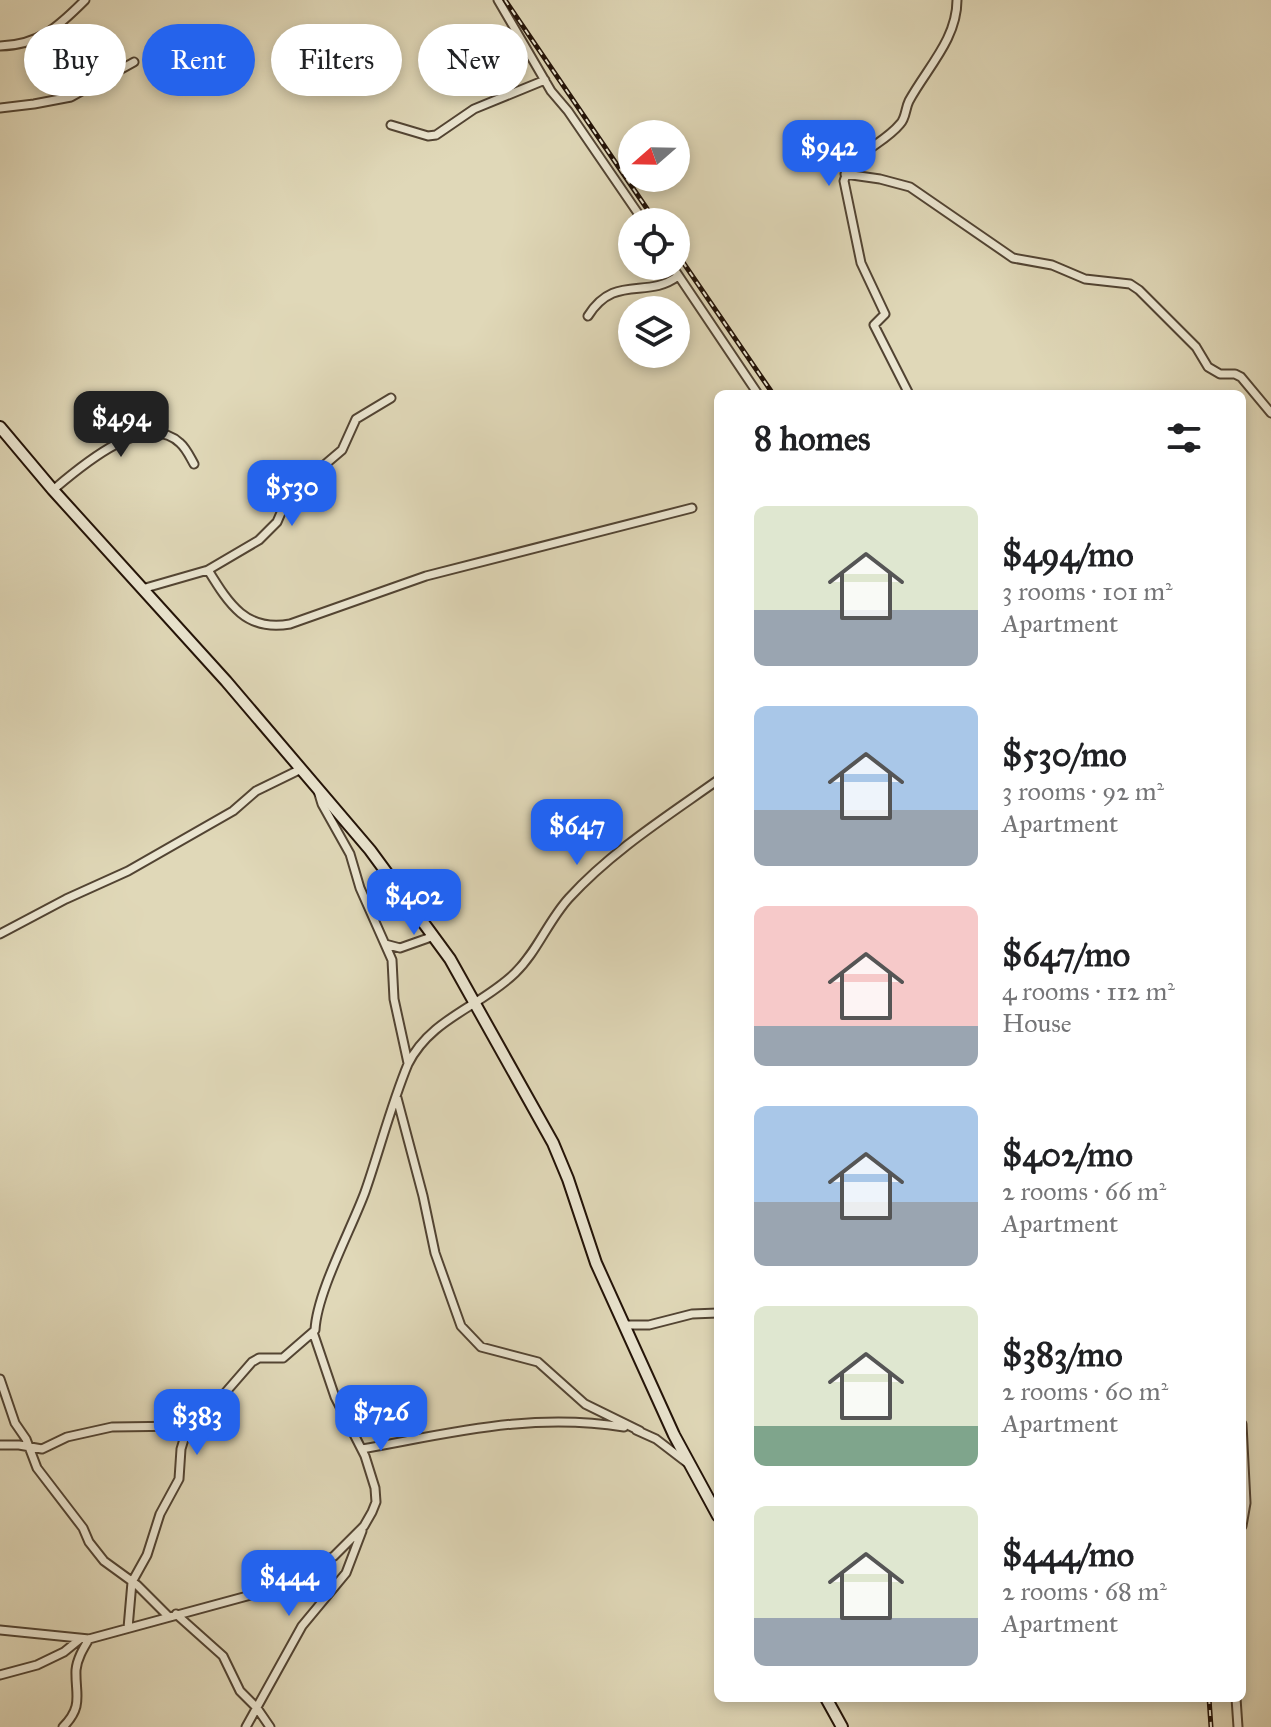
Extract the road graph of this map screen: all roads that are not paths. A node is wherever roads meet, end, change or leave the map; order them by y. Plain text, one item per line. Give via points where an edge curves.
1 (85, 0) edge
2 (498, 0) edge
3 (957, 0) edge
4 (0, 46) edge
5 (134, 62) dead end
6 (545, 80) junction
7 (0, 108) edge
8 (391, 125) dead end
9 (845, 174) junction
10 (634, 208) edge
11 (671, 280) edge
12 (681, 280) edge
13 (588, 316) dead end
14 (755, 390) edge
15 (907, 390) edge
16 (391, 398) dead end
17 (1271, 413) edge
18 (0, 427) edge
19 (194, 464) dead end
20 (53, 490) junction
21 (692, 508) dead end
22 (208, 570) junction
23 (142, 589) junction
24 (299, 770) junction
25 (714, 783) edge
26 (318, 791) junction
27 (2, 933) edge
28 (434, 936) junction
29 (385, 944) junction
30 (475, 1000) junction
31 (408, 1064) junction
32 (397, 1096) junction
33 (714, 1313) edge
34 (624, 1325) junction
35 (313, 1332) junction
36 (0, 1379) edge
37 (188, 1426) junction
38 (640, 1431) junction
39 (0, 1445) edge
40 (29, 1447) junction
41 (362, 1449) junction
42 (690, 1466) junction
43 (714, 1509) edge
44 (364, 1526) junction
45 (132, 1582) junction
46 (172, 1615) junction
47 (128, 1628) junction
48 (0, 1630) edge
49 (84, 1639) junction
50 (0, 1675) edge
51 (828, 1702) edge
52 (1236, 1702) edge
53 (257, 1708) junction
54 (63, 1727) edge
55 (246, 1727) edge
56 (270, 1727) edge
57 (842, 1727) edge
58 (1238, 1727) edge

1 - 4 street via 42,37 24,45
2 - 6 street
3 - 9 street via 947,42 916,88 902,122 856,158
5 - 7 street via 71,97
6 - 8 street via 474,109 436,135
6 - 10 street
9 - 15 street via 859,256 885,314 874,325
9 - 17 street via 910,187 1013,258 1052,265 1085,279 1130,284 1196,347 1208,367 1241,377
11 - 13 street via 602,298
12 - 14 street
16 - 22 street via 356,419 342,450 293,485 271,530
18 - 20 street
19 - 20 street via 175,439 153,434 103,450
20 - 23 street
21 - 22 street via 426,576 274,627 260,625 240,611
22 - 23 street
23 - 24 street
24 - 26 street
24 - 27 street via 128,871
25 - 30 street via 608,859 557,912 516,972
26 - 28 street
26 - 29 street via 350,854
28 - 29 street via 400,948
28 - 30 street
29 - 31 street
30 - 31 street via 428,1035
30 - 34 street via 553,1143
31 - 32 street
32 - 35 street
32 - 38 street via 435,1253 461,1326 481,1347 538,1362 585,1404
33 - 34 street
34 - 42 street
35 - 37 street via 283,1358 252,1362
35 - 41 street via 335,1397
36 - 40 street
37 - 40 street via 126,1425 67,1437 42,1449
37 - 45 street via 179,1479
38 - 41 street via 528,1421
38 - 42 street
39 - 40 street
40 - 45 street via 37,1468 99,1555
41 - 44 street via 376,1502
42 - 43 street
44 - 46 street via 334,1556 299,1578
44 - 53 street via 346,1573 302,1626
45 - 46 street
45 - 47 street
46 - 47 street
46 - 53 street via 223,1656 240,1691
47 - 49 street
48 - 49 street
49 - 50 street via 37,1665
49 - 54 street via 76,1705
51 - 57 street
52 - 58 street
53 - 55 street
53 - 56 street

